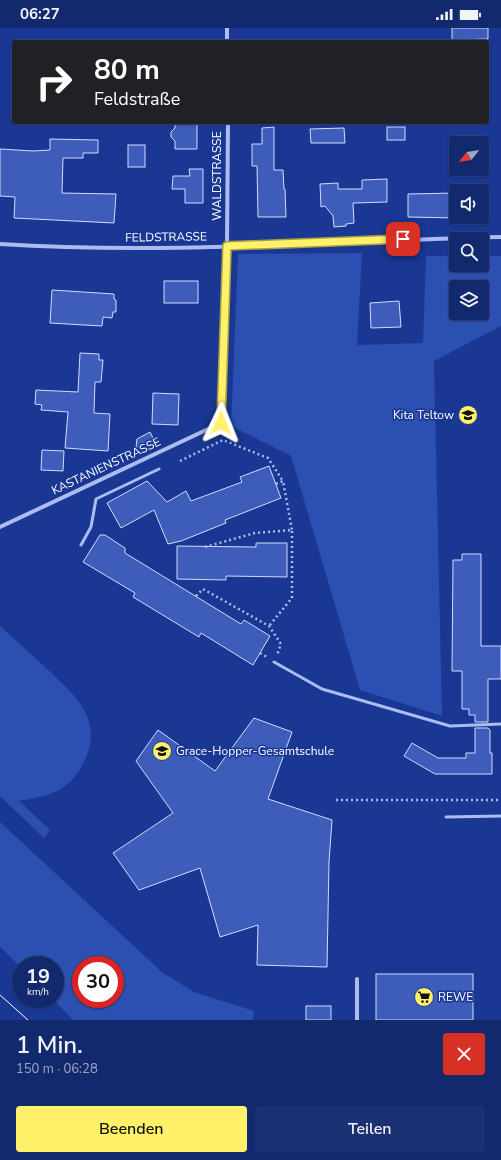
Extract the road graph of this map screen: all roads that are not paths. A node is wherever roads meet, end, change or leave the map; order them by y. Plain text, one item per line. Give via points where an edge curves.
1 (227, 28) edge
2 (227, 40) edge
3 (228, 124) edge
4 (501, 237) edge
5 (0, 244) edge
6 (227, 246) junction
7 (221, 423) joint
8 (159, 469) dead end
9 (0, 527) edge
10 (81, 545) dead end
11 (274, 662) road end
12 (501, 724) edge
13 (501, 816) edge
14 (446, 817) dead end
15 (357, 979) dead end
16 (357, 1020) edge

1 - 2 street
3 - 6 street, WALDSTRASSE
4 - 6 street, FELDSTRASSE
5 - 6 street, FELDSTRASSE via 126,248
6 - 7 street, WALDSTRASSE
7 - 9 street, KASTANIENSTRASSE
8 - 10 lane via 96,499 91,527
11 - 12 lane via 322,689 450,726
13 - 14 lane
15 - 16 street

